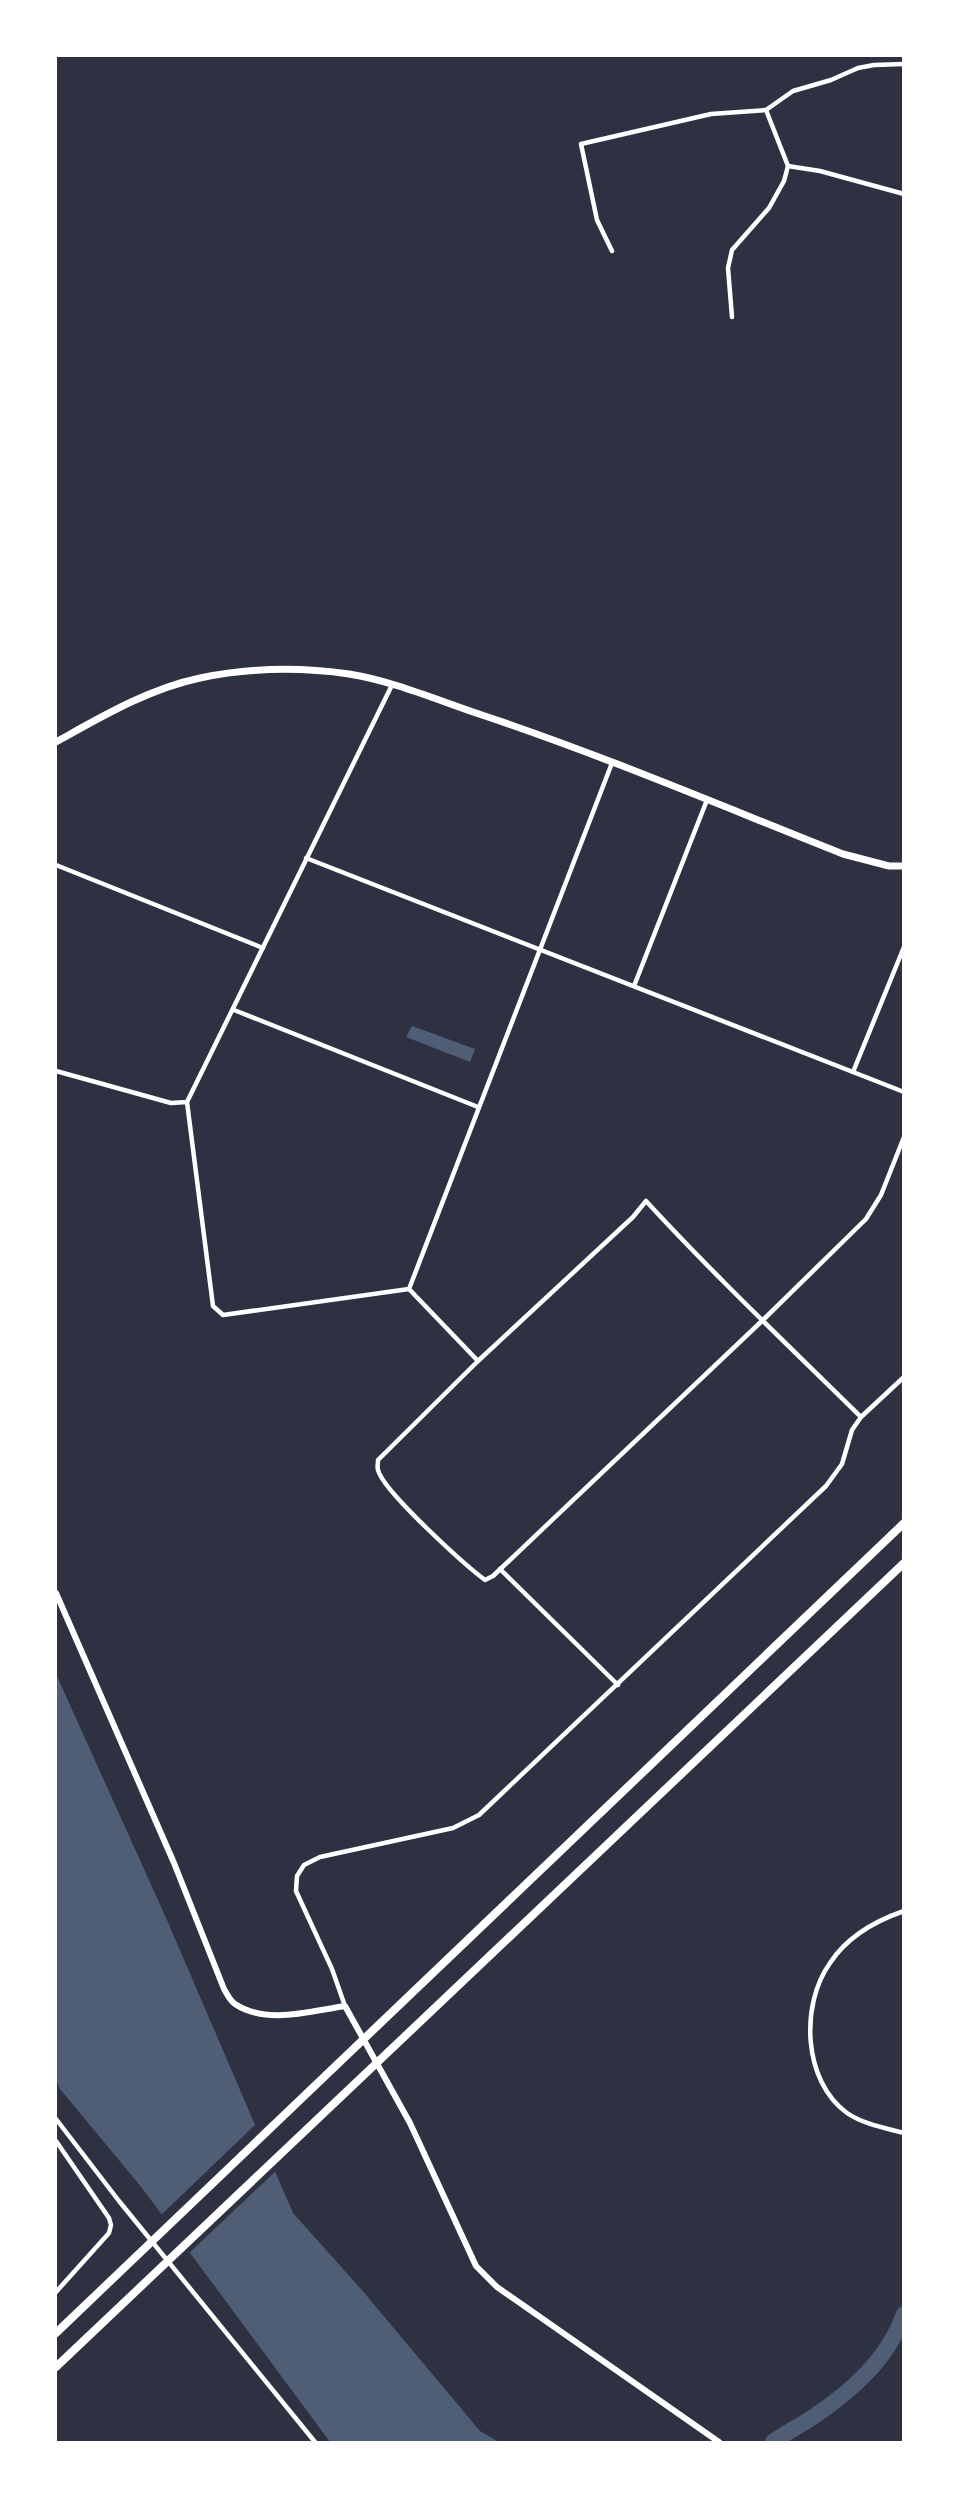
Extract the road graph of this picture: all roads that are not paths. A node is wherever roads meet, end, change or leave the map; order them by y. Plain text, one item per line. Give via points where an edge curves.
1 (903, 64) edge
2 (765, 110) junction
3 (788, 166) junction
4 (903, 194) edge
5 (612, 251) dead end
6 (732, 317) dead end
7 (392, 686) junction
8 (56, 742) edge
9 (612, 763) junction
10 (707, 800) junction
11 (306, 858) junction
12 (56, 865) edge
13 (903, 866) edge
14 (903, 947) edge
15 (263, 948) junction
16 (540, 950) junction
17 (634, 986) junction
18 (234, 1010) junction
19 (56, 1071) edge
20 (853, 1072) junction
21 (903, 1092) edge
22 (187, 1102) junction
23 (478, 1107) junction
24 (903, 1137) edge
25 (408, 1289) junction
26 (763, 1320) junction
27 (477, 1361) junction
28 (903, 1377) edge
29 (861, 1417) junction
30 (903, 1523) edge
31 (903, 1563) edge
32 (500, 1569) junction
33 (56, 1593) edge
34 (618, 1684) junction
35 (903, 1911) edge
36 (345, 2006) junction
37 (56, 2119) edge
38 (903, 2133) edge
39 (56, 2141) edge
40 (56, 2292) edge
41 (56, 2333) edge
42 (56, 2367) edge
43 (315, 2442) edge
44 (719, 2442) edge

1 - 2 street via 858,68 793,91
2 - 3 street
2 - 5 street via 711,114 581,144 597,220
3 - 4 street
3 - 6 street via 769,208 732,250 728,267
7 - 8 main road via 351,675 300,669 200,678 114,710
7 - 9 main road
7 - 11 street
9 - 10 main road
9 - 16 street
10 - 13 main road via 843,854
10 - 17 street
11 - 15 street
11 - 16 street
12 - 15 street
14 - 20 street
15 - 18 street
16 - 17 street
16 - 23 street
17 - 20 street
18 - 22 street
18 - 23 street
19 - 22 street via 171,1103
20 - 21 street
22 - 25 street via 213,1306 223,1315
23 - 25 street
24 - 26 street via 881,1195 866,1218
25 - 27 street
26 - 27 street via 646,1201
26 - 29 street
26 - 32 street
27 - 32 street via 378,1461 378,1471 398,1499 467,1567 485,1580
28 - 29 street
29 - 34 street via 852,1430 842,1464 826,1486
30 - 41 highway
31 - 42 highway
32 - 34 street
33 - 36 street via 233,2003 252,2013 272,2016
34 - 36 street via 479,1815 453,1828 320,1857 304,1865 297,1876 296,1891
35 - 38 street via 860,1932 829,1964 818,1985 810,2032 812,2057 831,2097 848,2113
36 - 44 street via 411,2123 476,2266 497,2287
37 - 43 street
39 - 40 street via 111,2225 109,2233

